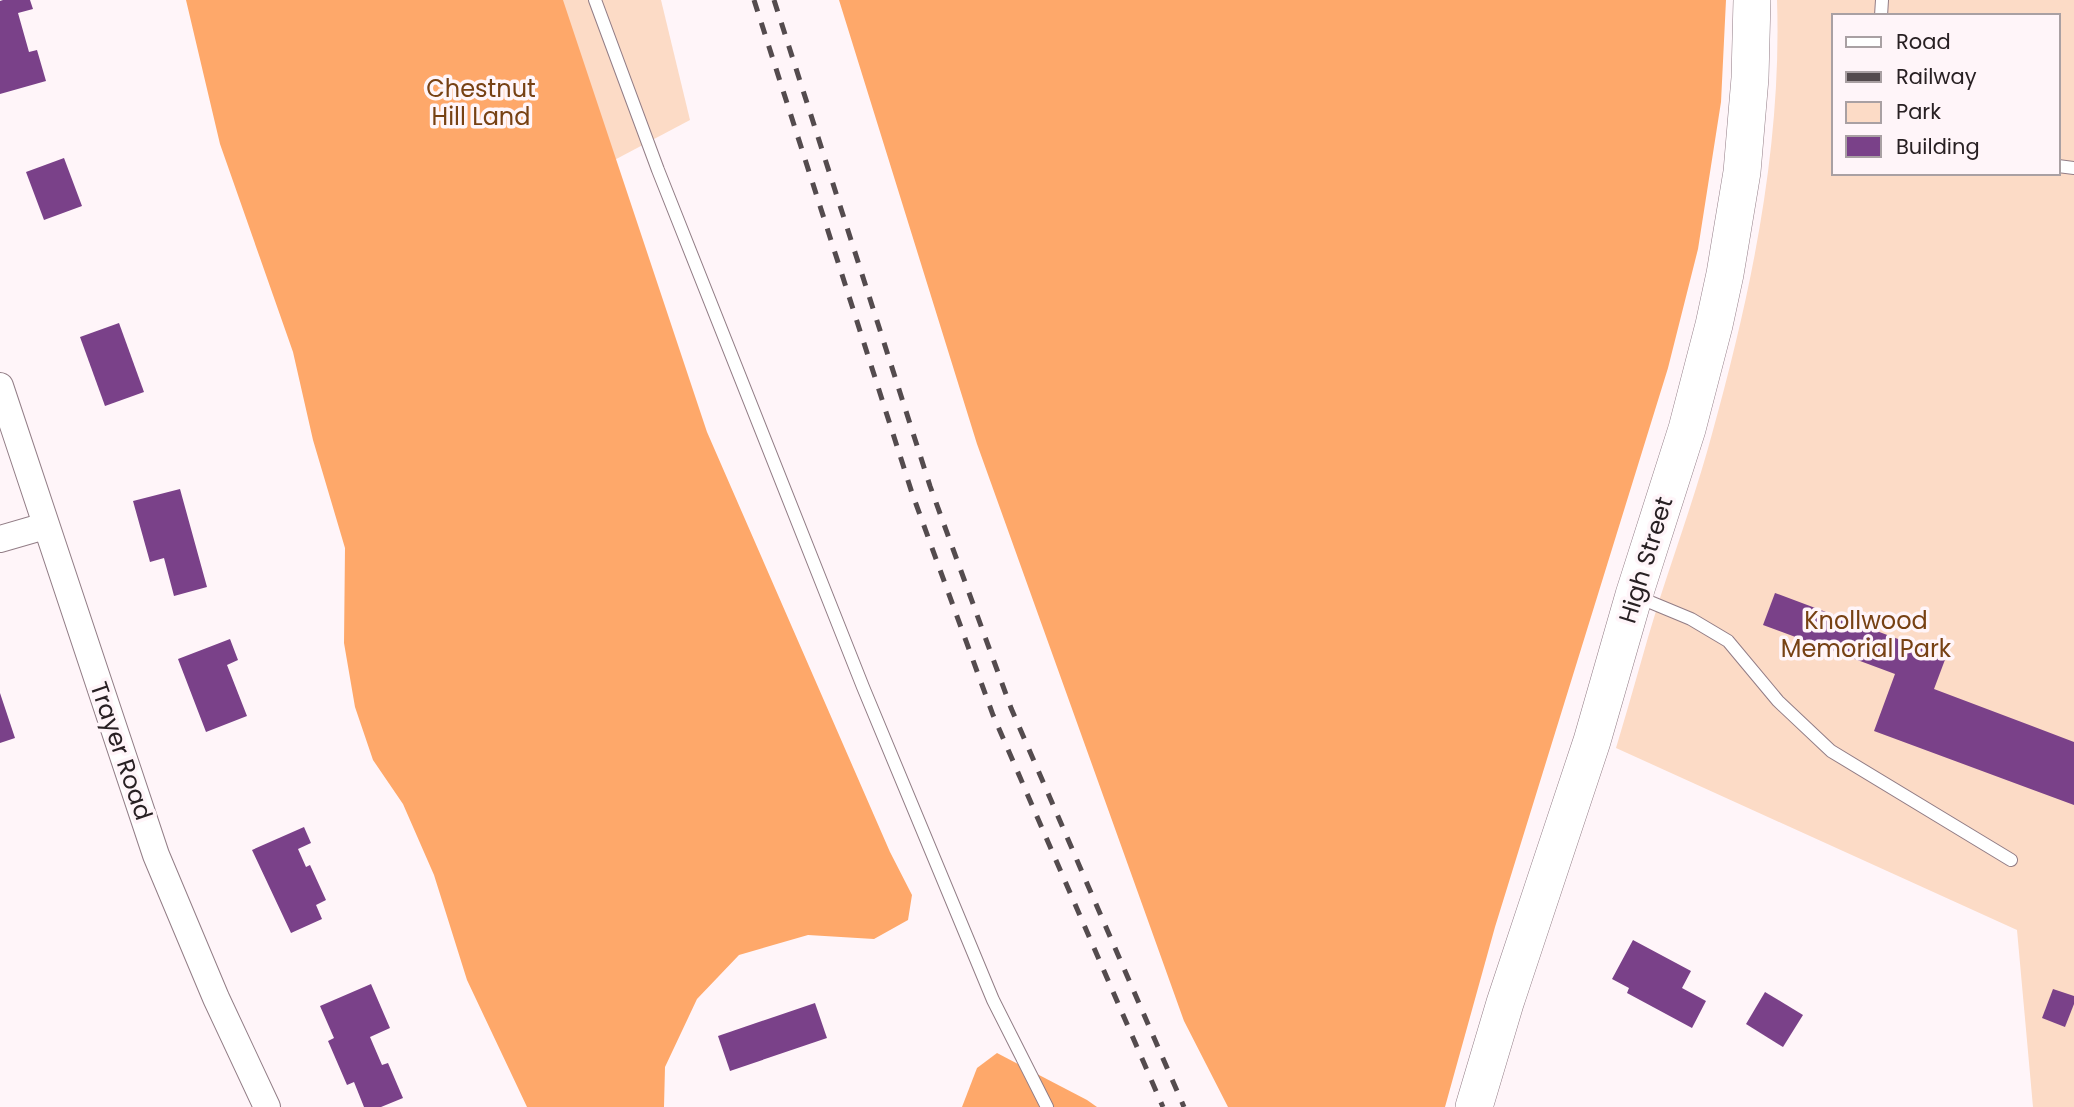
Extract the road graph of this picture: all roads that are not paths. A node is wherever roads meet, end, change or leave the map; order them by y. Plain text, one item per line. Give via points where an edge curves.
1 (595, 0) edge
2 (1752, 0) edge
3 (0, 386) edge
4 (45, 526) junction
5 (0, 539) edge
6 (1634, 596) junction
7 (2011, 860) dead end
8 (267, 1107) edge
9 (1047, 1107) edge
10 (1474, 1107) edge

1 - 9 lane via 863,687 993,1000
2 - 6 street, High Street via 1746,139 1725,274 1687,429
3 - 4 street, Trayer Road
4 - 5 street
4 - 8 street, Trayer Road via 156,855
6 - 7 lane via 1691,619 1728,641 1778,701 1831,751
6 - 10 street, High Street

